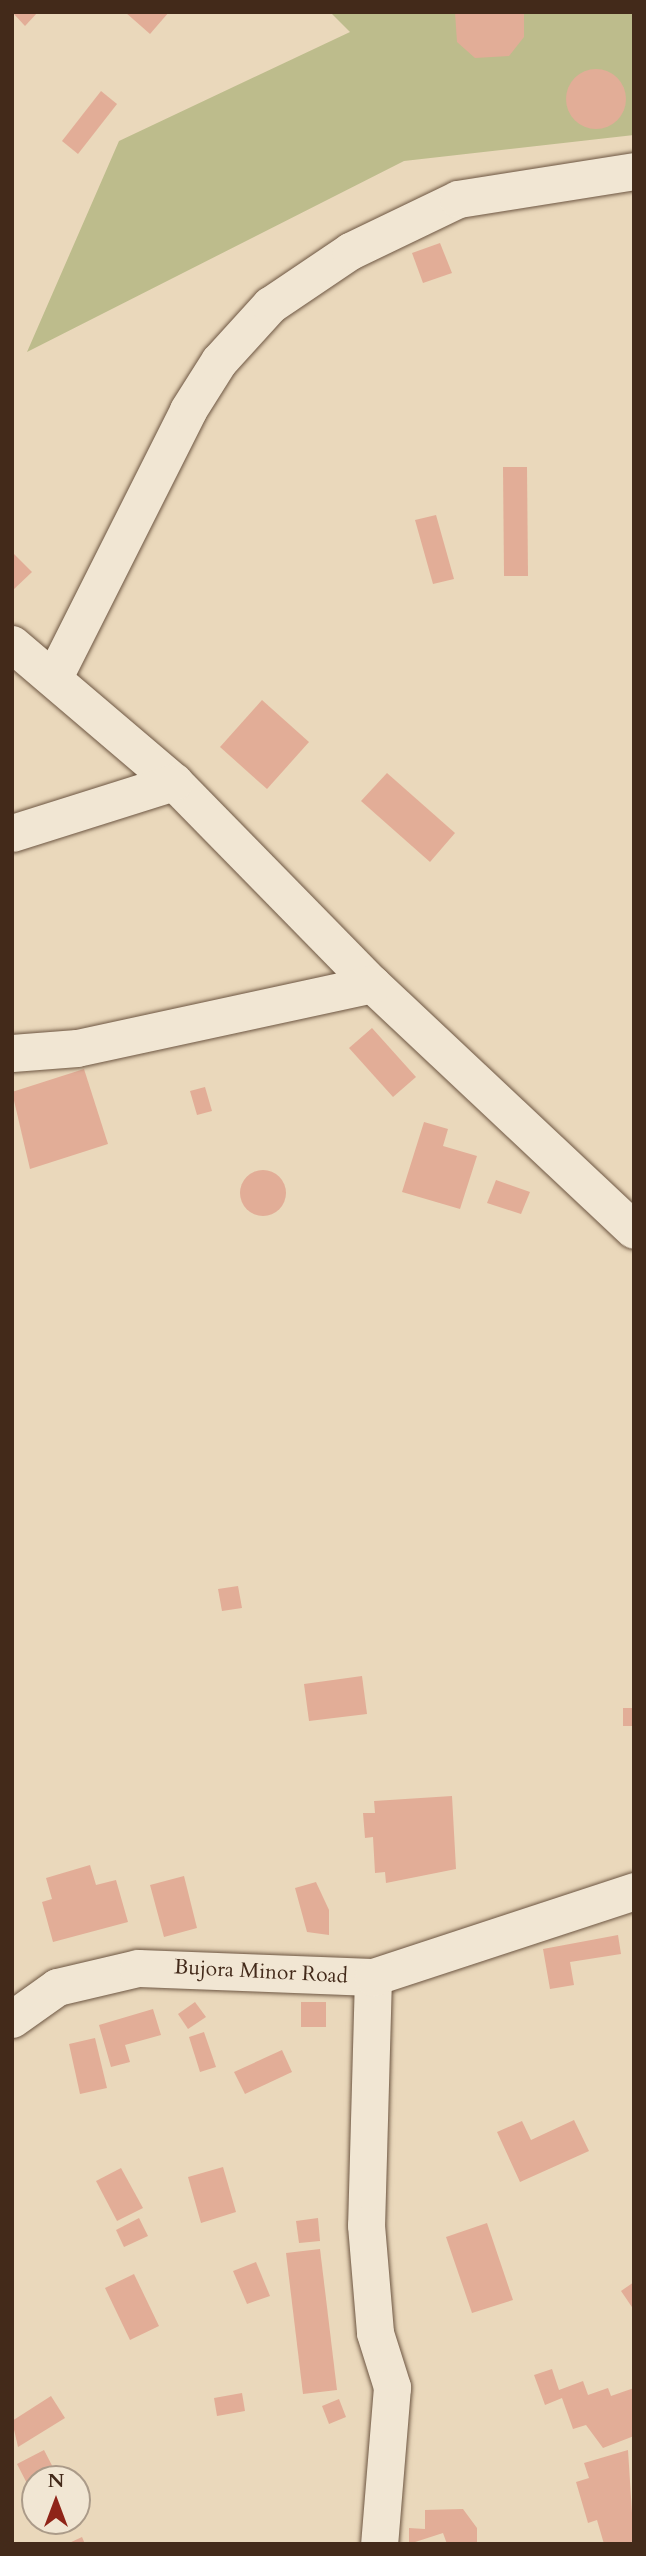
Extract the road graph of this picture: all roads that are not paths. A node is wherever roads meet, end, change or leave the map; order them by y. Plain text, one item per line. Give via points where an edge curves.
1 (634, 171) edge
2 (12, 644) edge
3 (54, 677) junction
4 (174, 782) junction
5 (12, 833) edge
6 (372, 985) junction
7 (12, 1053) edge
8 (634, 1230) edge
9 (634, 1891) edge
10 (373, 1977) junction
11 (15, 2009) edge
12 (379, 2544) edge

1 - 3 street via 458,199 350,251 270,305 219,361 188,410
2 - 3 street
3 - 4 street
4 - 5 street
4 - 6 street
6 - 7 street via 76,1048
6 - 8 street
9 - 10 street, Bujora Minor Road
10 - 11 street, Bujora Minor Road via 138,1968 57,1987
10 - 12 street via 366,2225 375,2333 392,2387

